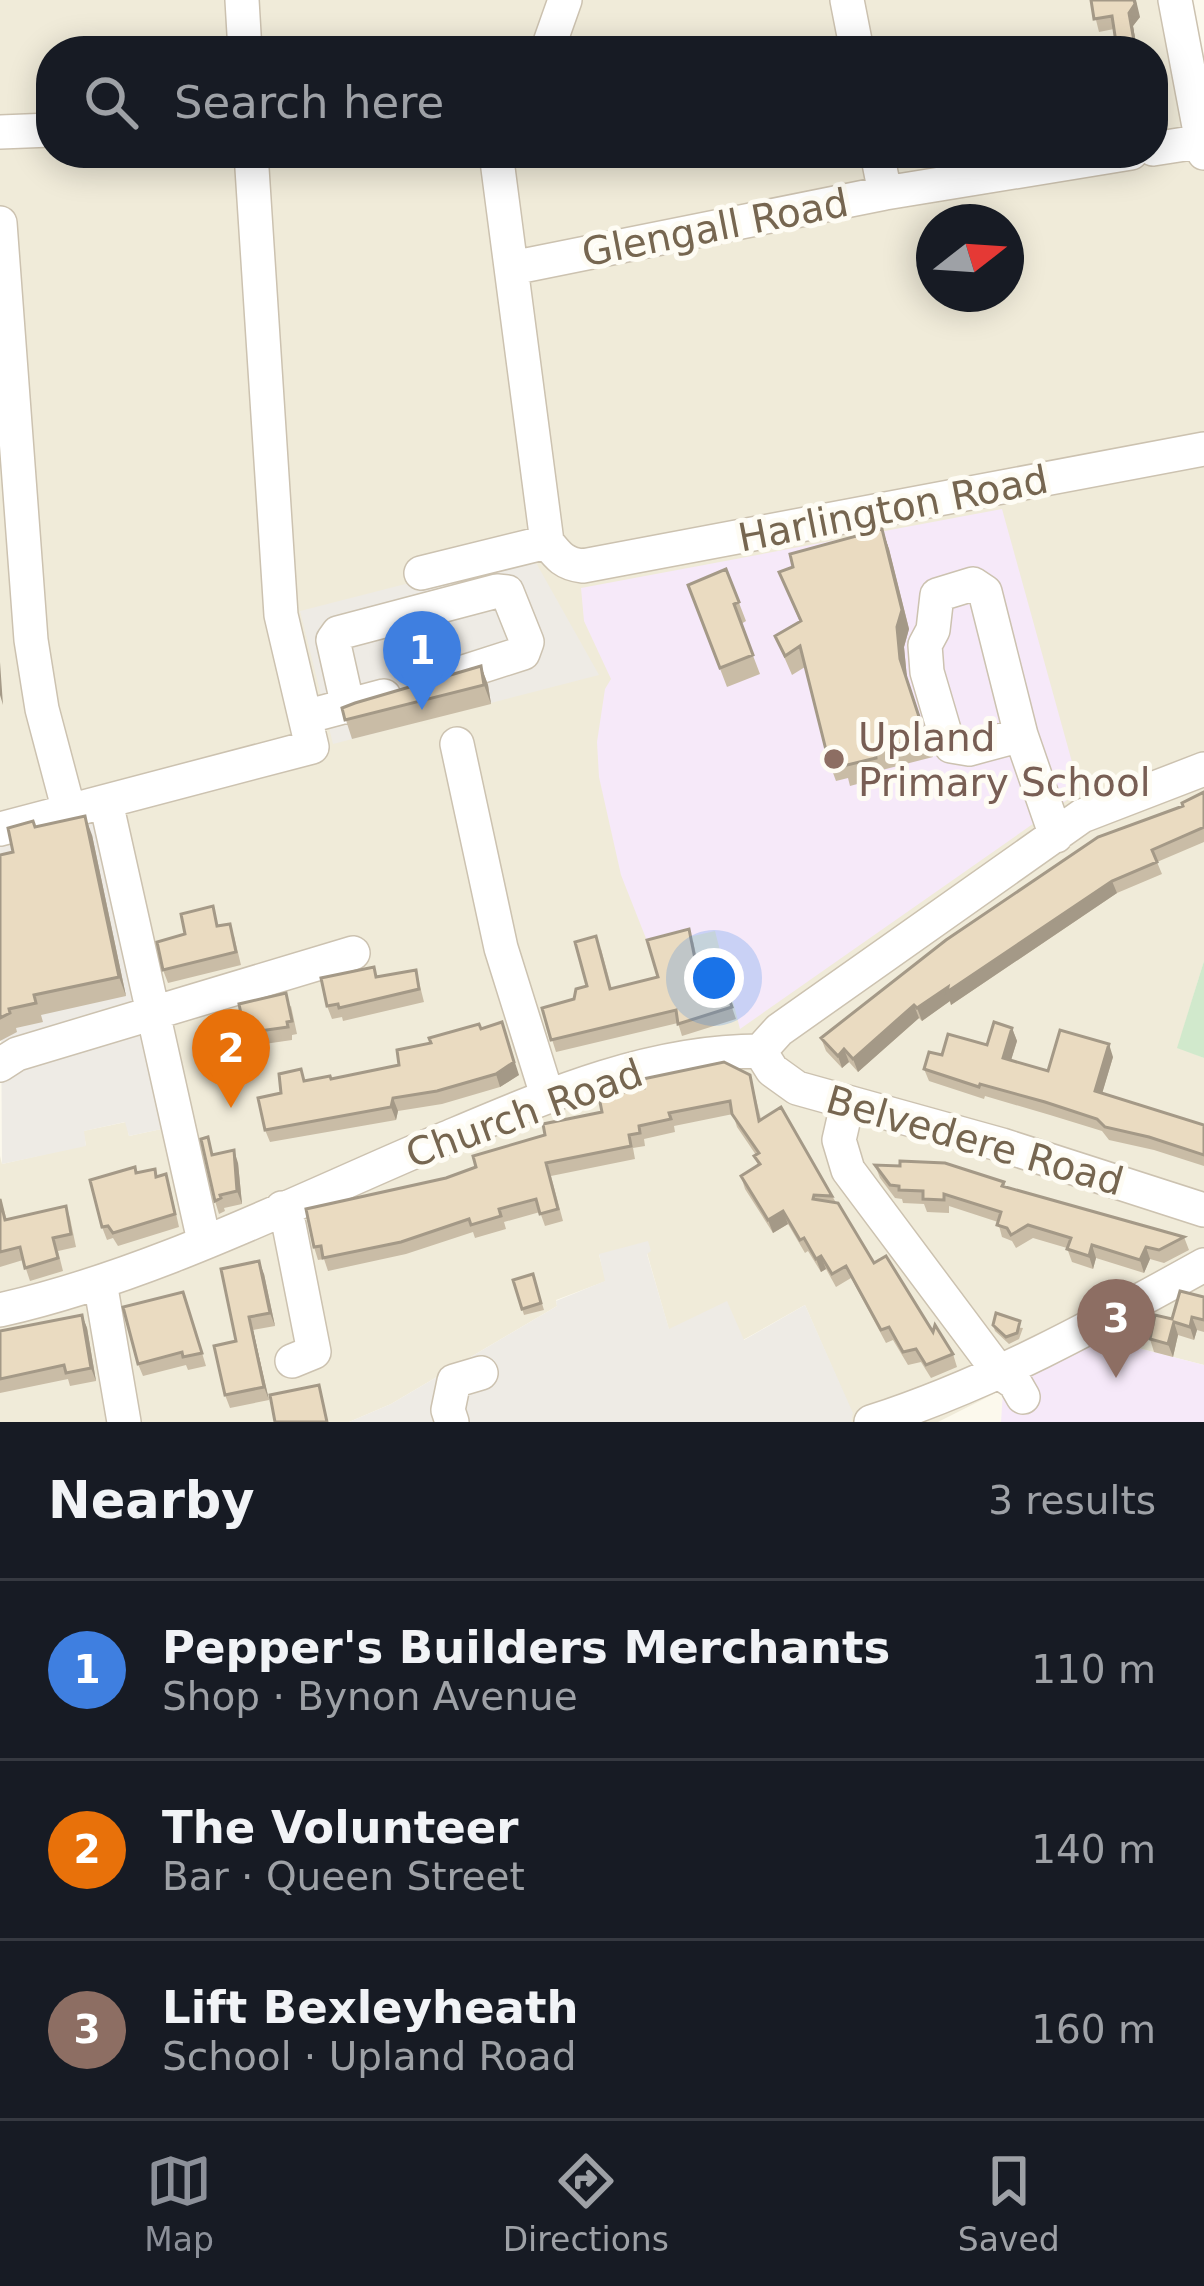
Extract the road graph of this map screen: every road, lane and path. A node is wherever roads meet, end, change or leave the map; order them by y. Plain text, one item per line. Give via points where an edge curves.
1 (242, 0) edge
2 (565, 0) edge
3 (847, 0) edge
4 (1175, 0) edge
5 (244, 36) edge
6 (552, 36) edge
7 (854, 36) edge
8 (36, 130) edge
9 (0, 131) edge
10 (1203, 145) edge
11 (1168, 148) edge
12 (252, 168) edge
13 (498, 168) edge
14 (880, 168) edge
15 (1039, 168) edge
16 (885, 193) junction
17 (0, 223) edge
18 (512, 268) junction
19 (1204, 449) edge
20 (547, 542) junction
21 (421, 573) dead end
22 (15, 640) edge
23 (348, 707) junction
24 (309, 732) junction
25 (1021, 735) junction
26 (457, 744) dead end
27 (1204, 769) edge
28 (106, 802) junction
29 (69, 811) junction
30 (0, 829) edge
31 (1055, 836) junction
32 (353, 953) dead end
33 (154, 1014) junction
34 (760, 1051) junction
35 (0, 1065) edge
36 (547, 1096) junction
37 (847, 1105) junction
38 (282, 1208) junction
39 (1204, 1210) edge
40 (204, 1241) junction
41 (1204, 1265) edge
42 (100, 1282) junction
43 (0, 1310) edge
44 (292, 1360) dead end
45 (481, 1372) dead end
46 (999, 1372) junction
47 (1023, 1397) dead end
48 (938, 1412) edge
49 (124, 1422) edge
50 (452, 1422) edge
51 (871, 1422) edge

1 - 5 street
2 - 6 street
3 - 7 street
4 - 10 street
8 - 9 street
10 - 11 street
12 - 24 street via 280,615
13 - 18 street
14 - 16 street
15 - 16 street, Glengall Road
16 - 18 street, Glengall Road
17 - 22 street
18 - 20 street
19 - 20 street, Harlington Road via 583,566 560,559
20 - 21 street
22 - 29 street
23 - 23 street via 524,653 507,592 338,633
23 - 24 street
24 - 28 street
25 - 25 street via 985,592 973,584 940,593 924,653 946,740 969,749
25 - 31 street
26 - 36 street via 500,948
27 - 31 street via 1082,816
28 - 29 street
28 - 33 street
29 - 30 street
31 - 34 street via 954,888
32 - 33 street
33 - 35 street
33 - 40 street
34 - 36 street, Church Road via 685,1056
34 - 37 street, Belvedere Road via 797,1088
36 - 38 street, Church Road
37 - 39 street, Belvedere Road
37 - 46 street via 839,1140 848,1170
38 - 40 street, Church Road
38 - 44 street via 314,1352
40 - 42 street, Church Road
41 - 46 street
42 - 43 street, Church Road
42 - 49 street
45 - 50 street via 454,1382
46 - 47 street
46 - 48 street
48 - 51 street

